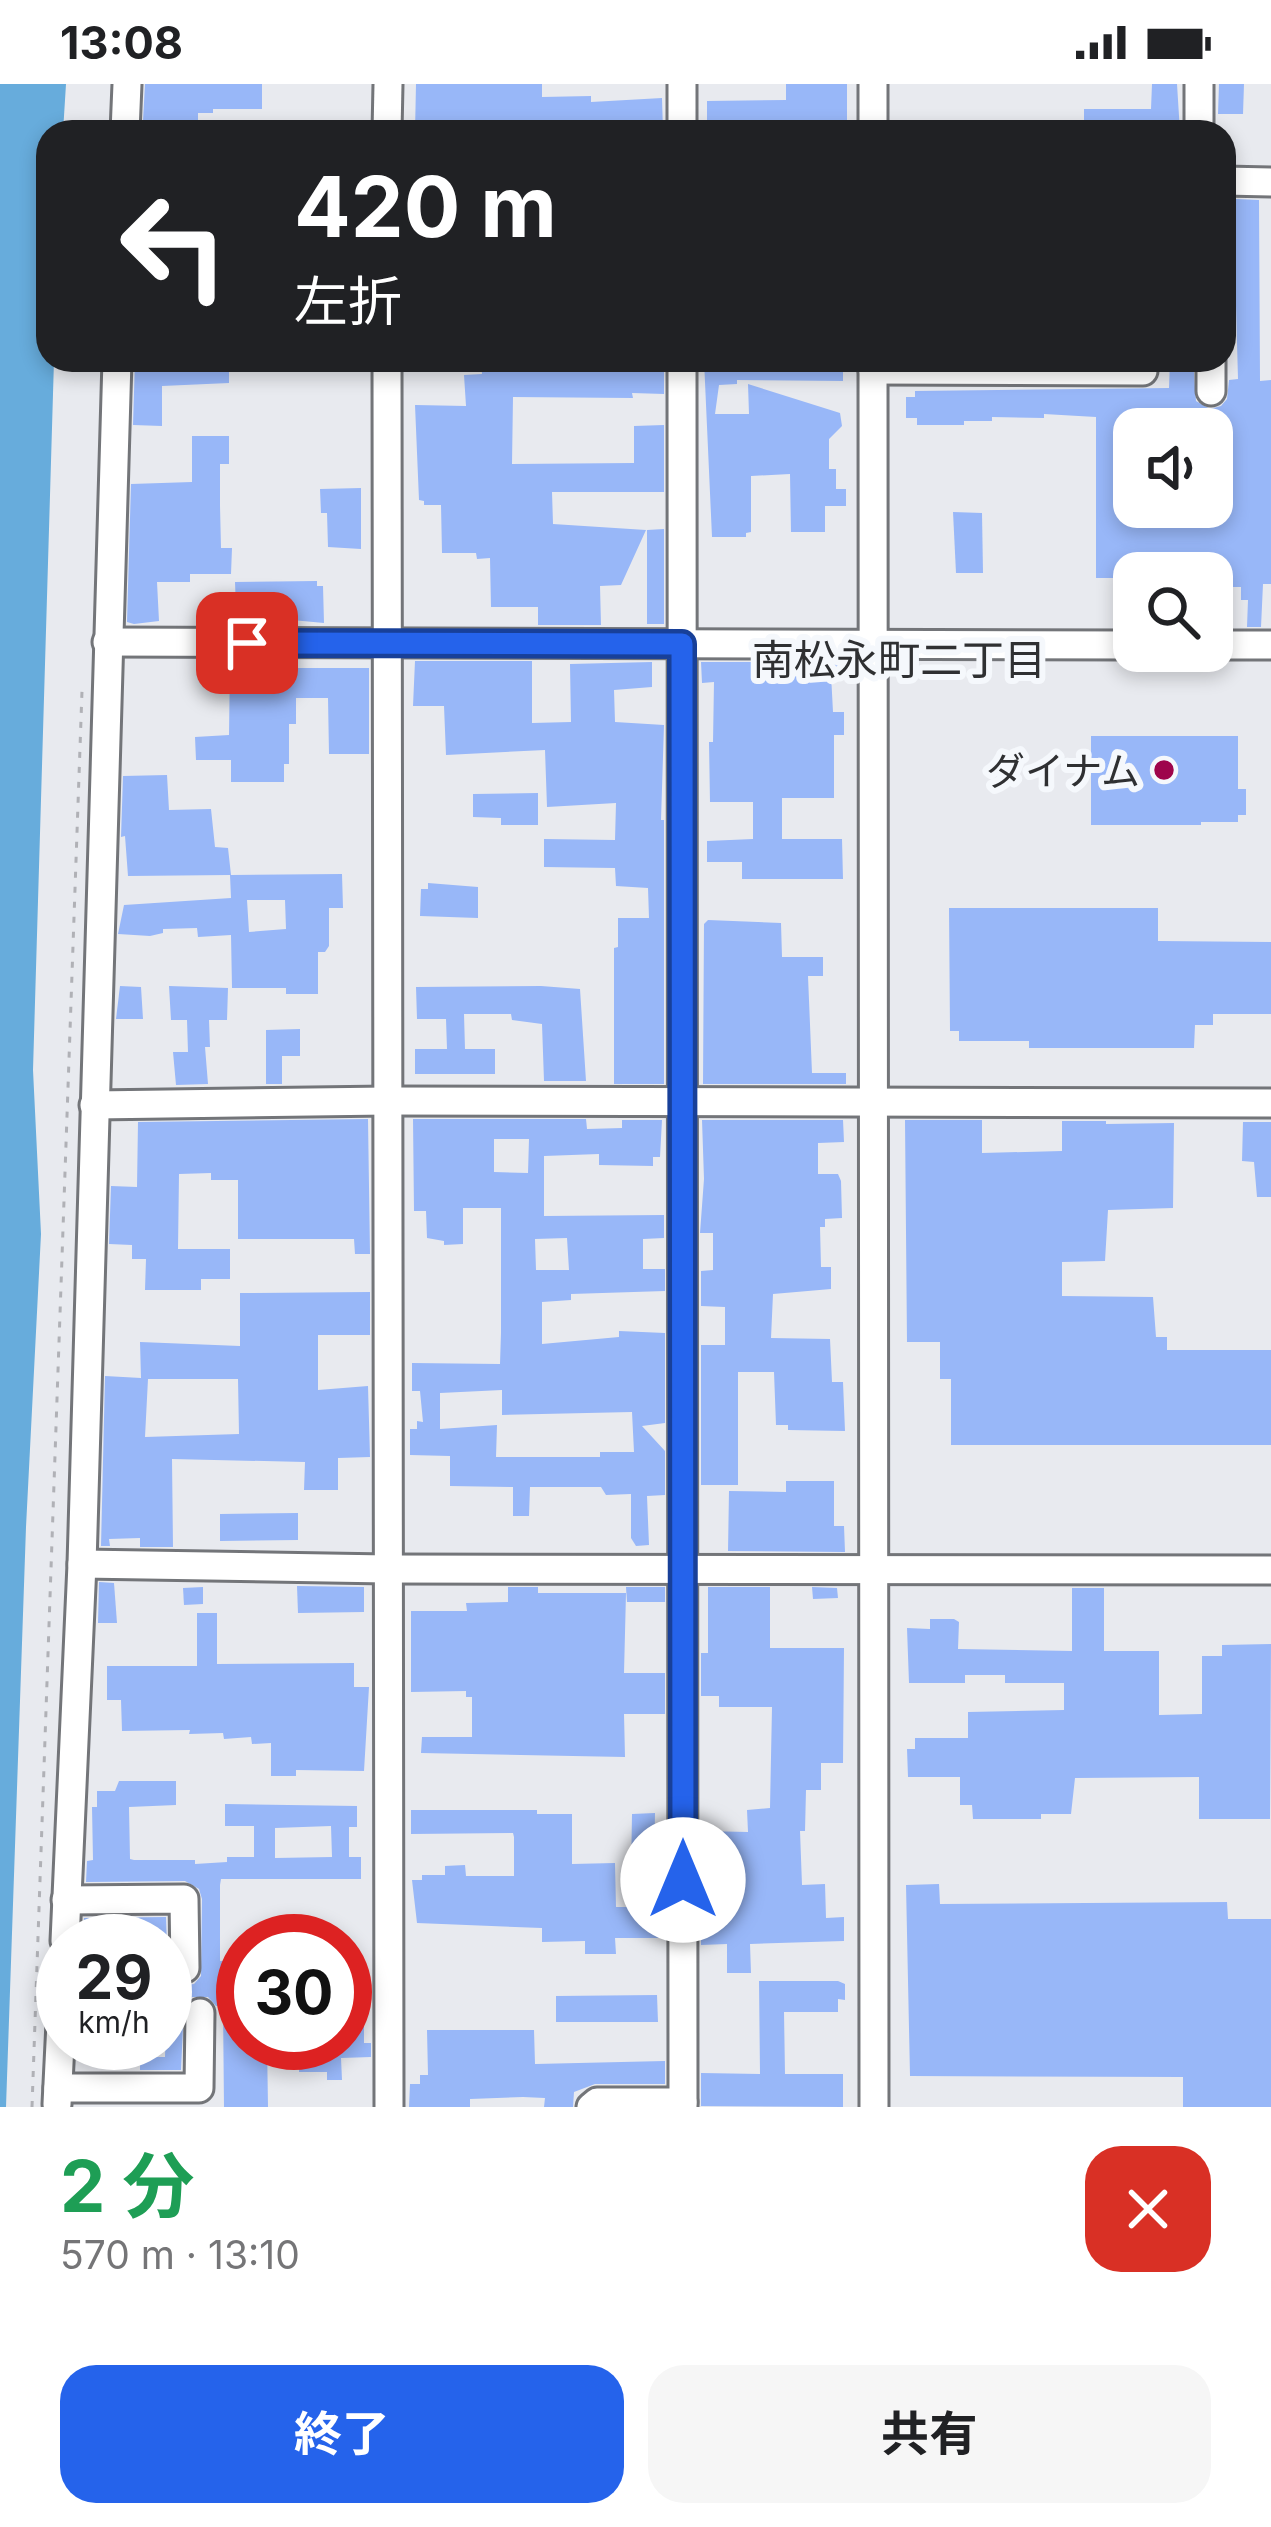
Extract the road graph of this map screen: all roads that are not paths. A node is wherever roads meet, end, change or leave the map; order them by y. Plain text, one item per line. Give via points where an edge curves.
1 (127, 84) edge
2 (388, 84) edge
3 (682, 84) edge
4 (873, 84) edge
5 (1198, 84) edge
6 (126, 120) edge
7 (387, 120) edge
8 (682, 120) edge
9 (873, 120) edge
10 (1199, 120) edge
11 (1236, 181) edge
12 (1271, 182) edge
13 (117, 372) edge
14 (387, 372) edge
15 (682, 372) edge
16 (873, 372) edge
17 (1211, 372) edge
18 (1210, 391) dead end
19 (107, 642) junction
20 (387, 643) junction
21 (682, 644) junction
22 (871, 645) junction
23 (1113, 645) edge
24 (1233, 645) edge
25 (1271, 645) edge
26 (387, 1101) junction
27 (683, 1102) junction
28 (873, 1102) junction
29 (1271, 1103) edge
30 (94, 1105) junction
31 (82, 1564) junction
32 (872, 1568) junction
33 (387, 1569) junction
34 (683, 1570) junction
35 (1271, 1570) edge
36 (66, 1900) junction
37 (66, 1914) edge
38 (184, 1914) edge
39 (200, 2013) dead end
40 (57, 2098) edge
41 (683, 2104) edge
42 (389, 2107) edge
43 (591, 2107) edge
44 (874, 2107) edge

1 - 6 street
2 - 7 street
3 - 8 street
4 - 9 street
5 - 10 street
11 - 12 street
13 - 19 street
14 - 20 street
15 - 21 street
16 - 22 street
17 - 18 street
19 - 20 street
19 - 30 street
20 - 21 street
20 - 26 street
21 - 22 street
21 - 27 street
22 - 23 street
22 - 28 street
24 - 25 street
26 - 27 street
26 - 30 street
26 - 33 street
27 - 28 street
27 - 34 street
28 - 29 street
28 - 32 street
30 - 31 street
31 - 33 street
31 - 36 street
32 - 34 street
32 - 35 street
32 - 44 street
33 - 34 street
33 - 42 street
34 - 41 street
36 - 37 street
36 - 38 street via 184,1899
39 - 40 street via 200,2088
41 - 43 street

